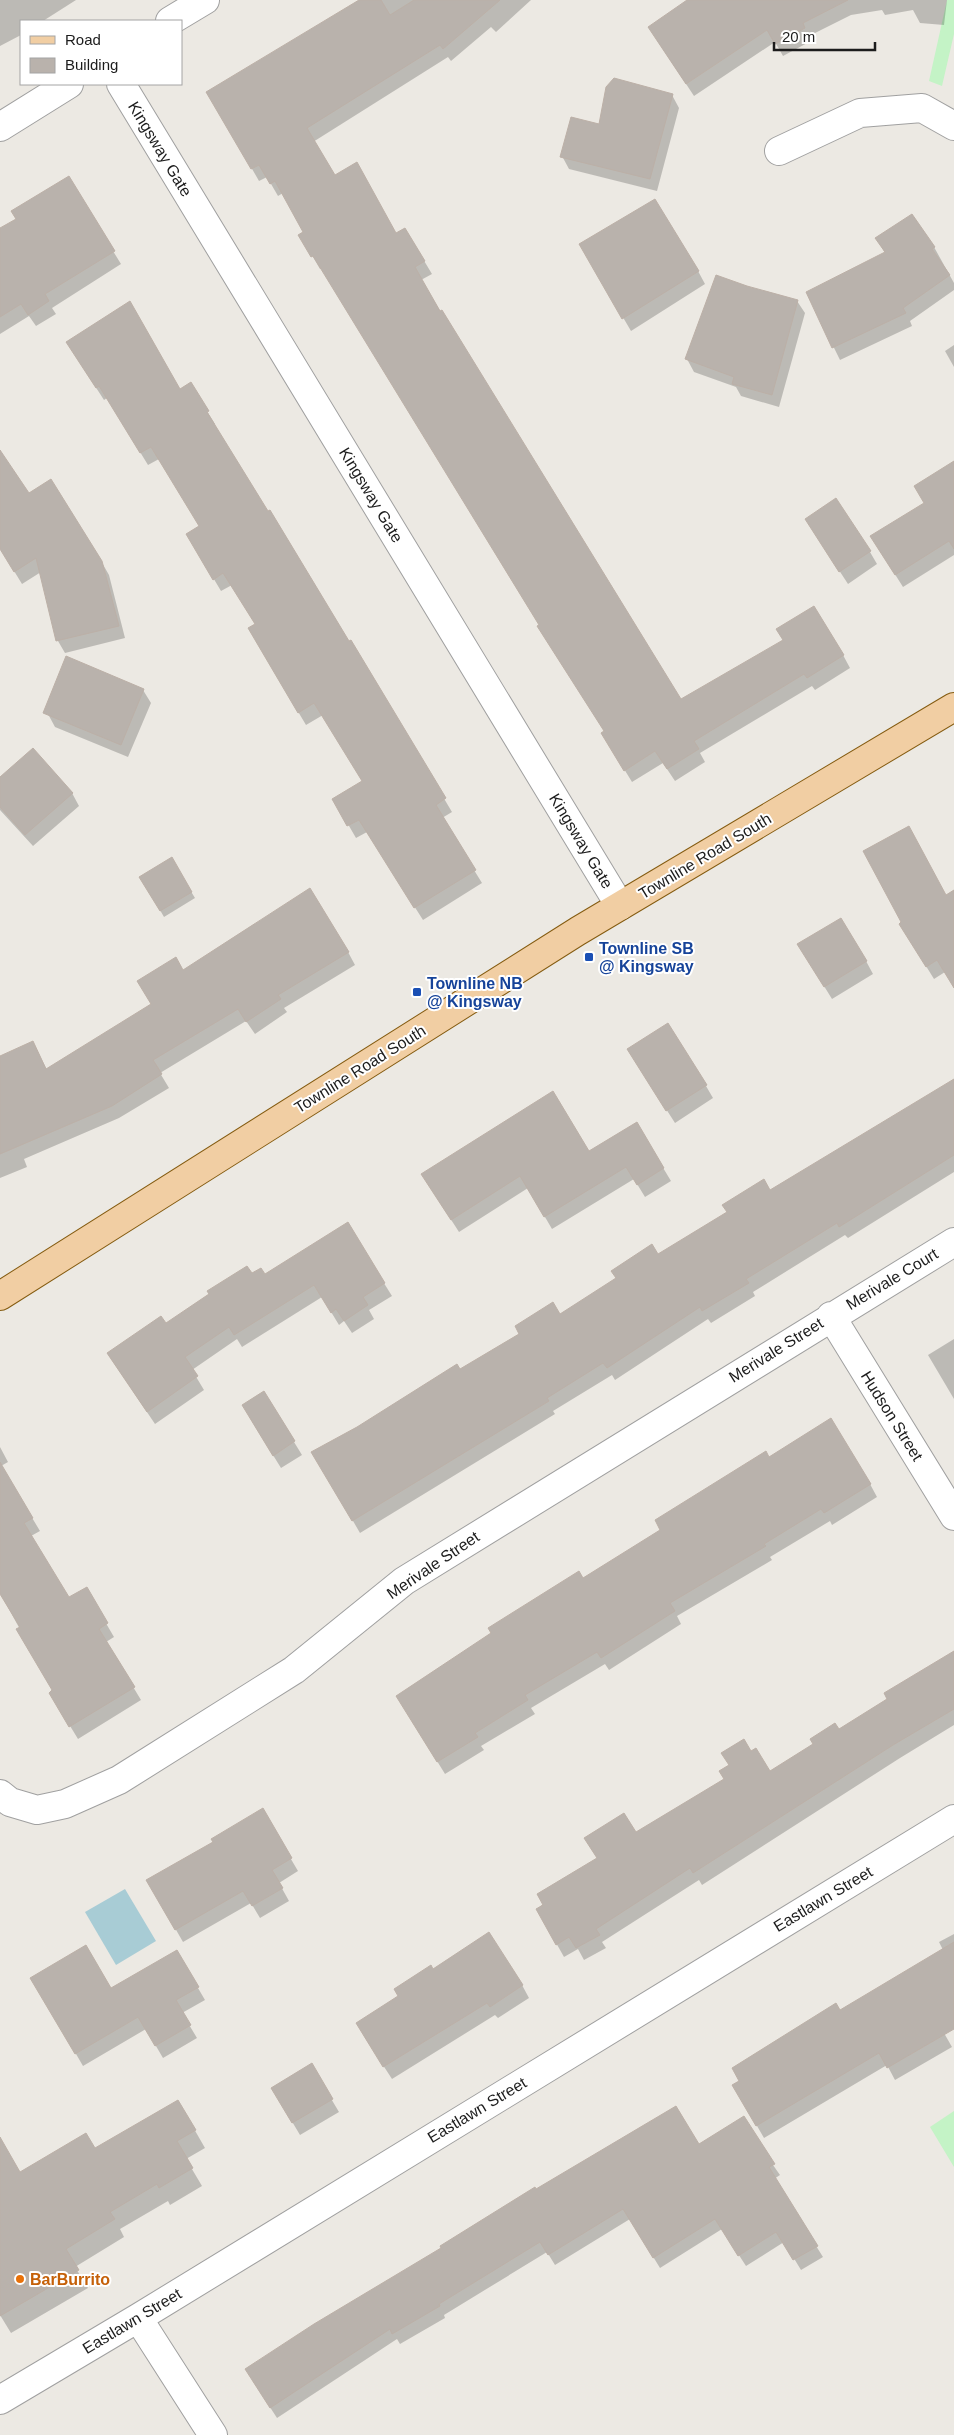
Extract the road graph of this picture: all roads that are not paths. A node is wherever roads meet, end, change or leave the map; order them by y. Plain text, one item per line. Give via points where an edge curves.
1 (206, 0) edge
2 (172, 20) edge
3 (67, 85) edge
4 (122, 85) edge
5 (954, 126) edge
6 (0, 128) edge
7 (779, 151) dead end
8 (954, 706) edge
9 (620, 906) junction
10 (954, 1242) edge
11 (0, 1296) edge
12 (831, 1316) junction
13 (954, 1516) edge
14 (0, 1794) edge
15 (954, 1820) edge
16 (138, 2318) junction
17 (0, 2400) edge
18 (213, 2435) edge

1 - 2 street
3 - 6 street
4 - 9 street, Kingsway Gate
5 - 7 street via 922,108 860,113
8 - 9 main road, Townline Road South
9 - 11 main road, Townline Road South
10 - 12 street, Merivale Court
12 - 13 street, Hudson Street
12 - 14 street, Merivale Street via 404,1581 294,1670 118,1780 65,1804 37,1810 10,1802
15 - 16 street, Eastlawn Street
16 - 17 street, Eastlawn Street
16 - 18 street

